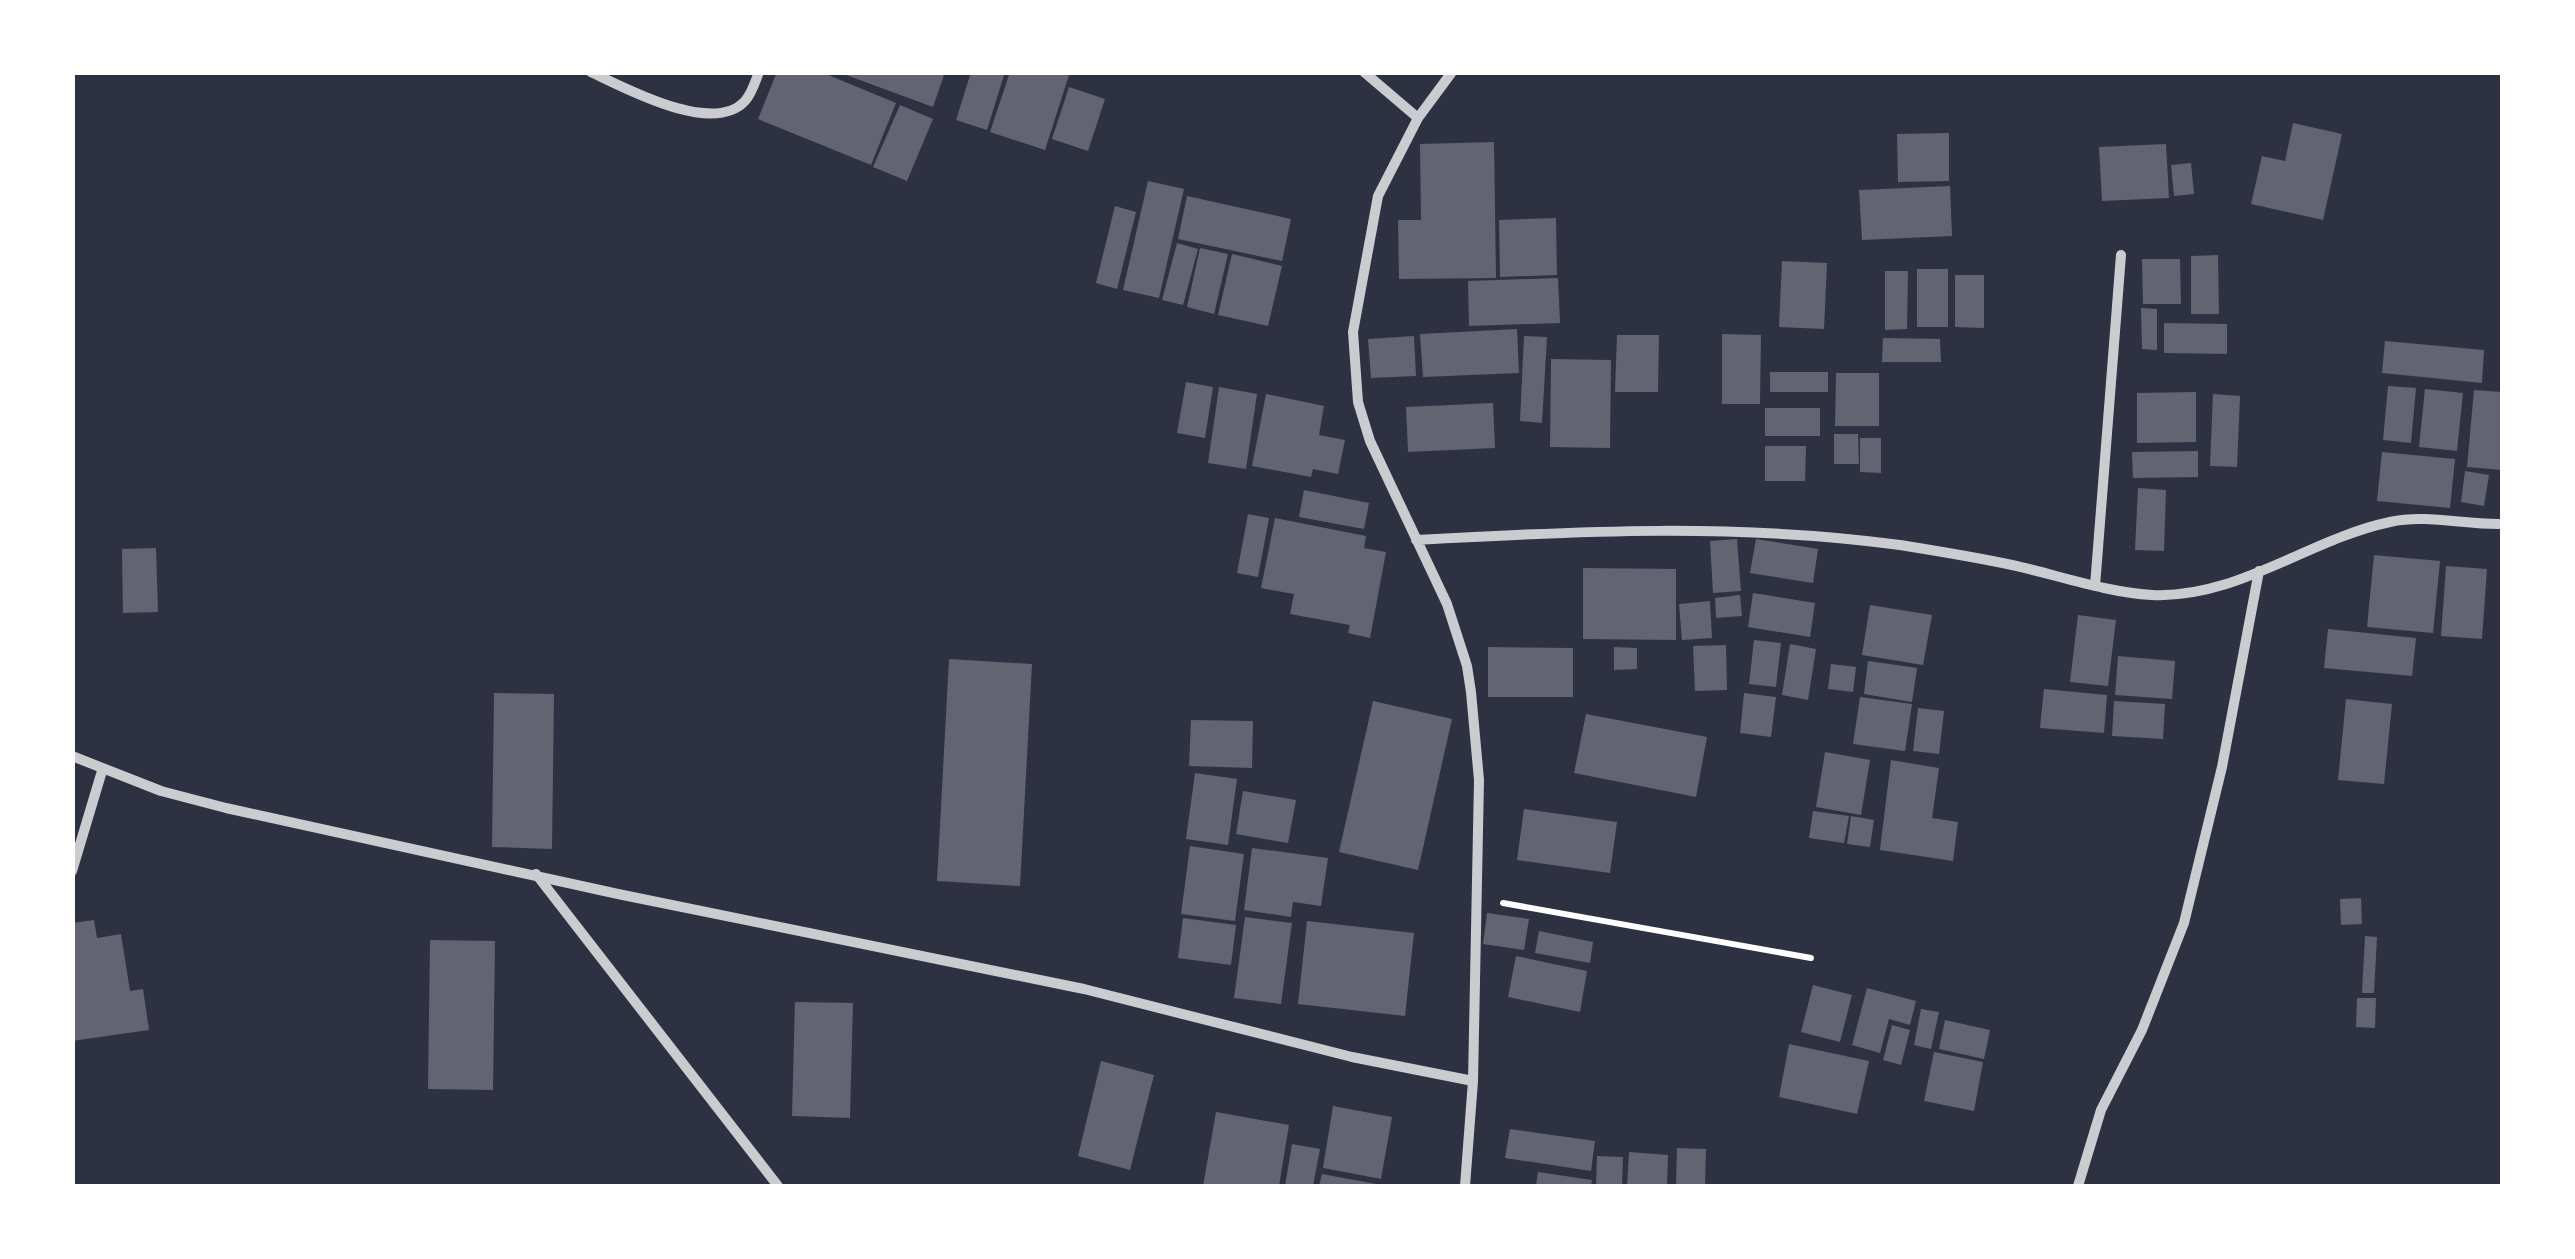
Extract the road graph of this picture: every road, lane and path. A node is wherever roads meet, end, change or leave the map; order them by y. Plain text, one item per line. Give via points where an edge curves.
1 (591, 72) edge
2 (759, 72) edge
3 (1364, 72) edge
4 (1452, 72) edge
5 (1418, 118) junction
6 (2121, 255) dead end
7 (2502, 524) edge
8 (1416, 540) junction
9 (2259, 571) junction
10 (2095, 586) junction
11 (72, 756) edge
12 (102, 771) junction
13 (72, 871) edge
14 (536, 873) junction
15 (1477, 898) junction
16 (1811, 958) dead end
17 (1473, 1080) junction
18 (778, 1186) edge
19 (1465, 1186) edge
20 (2078, 1186) edge

1 - 2 street via 667,106 704,112 740,105
3 - 5 street
4 - 5 street
5 - 8 street via 1378,196 1353,332 1358,402
6 - 10 street
7 - 9 street via 2394,521
8 - 10 street via 1722,530 1898,545
8 - 15 street via 1468,666 1480,780
9 - 10 street via 2194,593
9 - 20 street via 2184,923 2142,1030 2101,1110
11 - 12 street
12 - 13 street
12 - 14 street via 226,808
14 - 17 street
14 - 18 street
15 - 16 path
15 - 17 street
17 - 19 street

